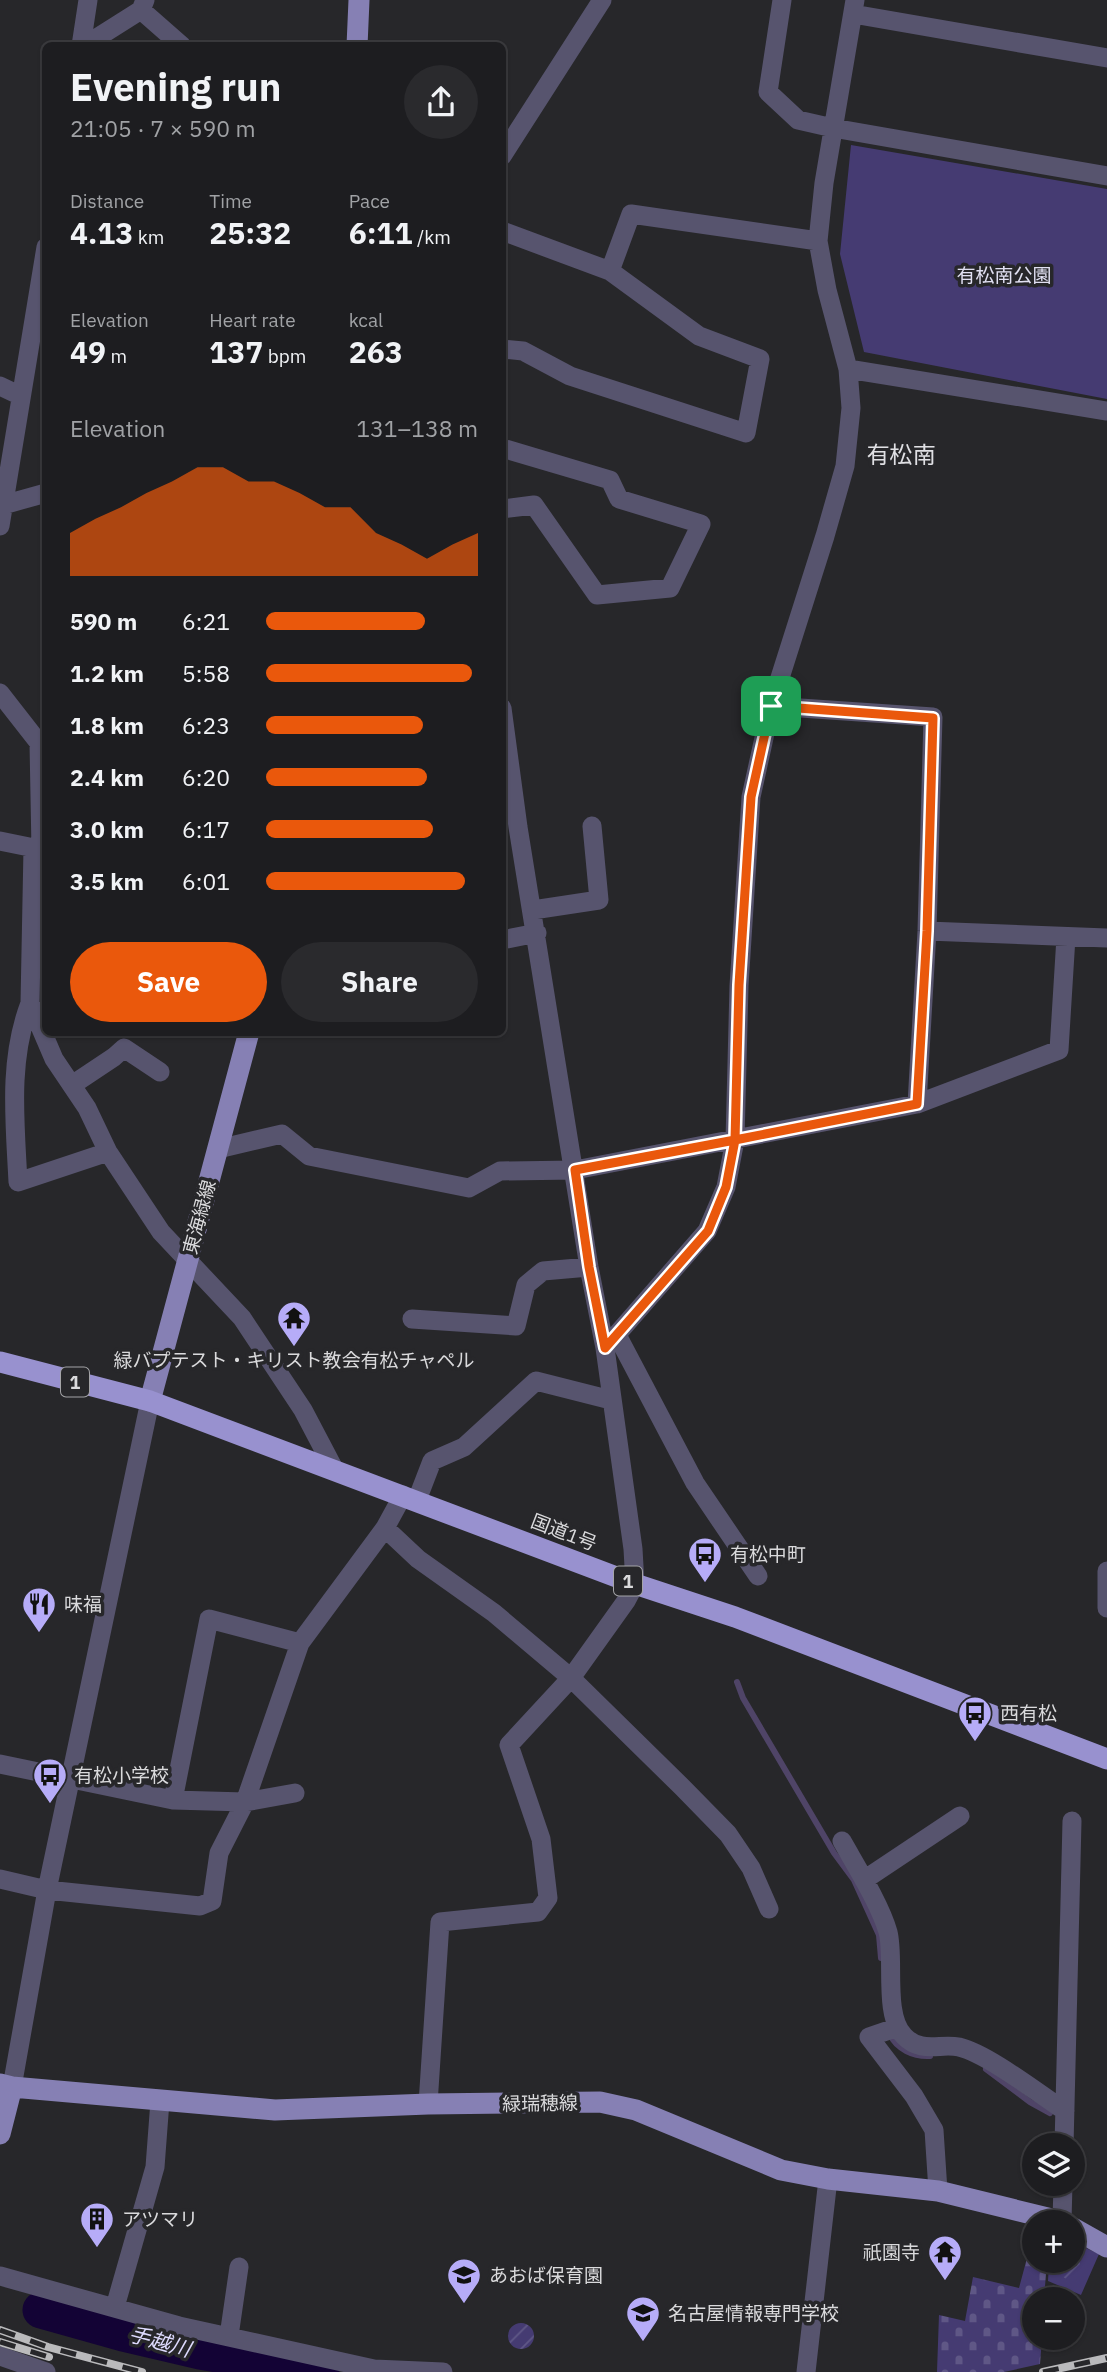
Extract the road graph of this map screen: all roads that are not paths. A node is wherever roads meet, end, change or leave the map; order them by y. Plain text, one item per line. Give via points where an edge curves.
1 (88, 0) edge
2 (359, 0) edge
3 (602, 0) edge
4 (782, 0) edge
5 (143, 5) edge
6 (854, 7) edge
7 (83, 42) edge
8 (88, 42) edge
9 (178, 42) edge
10 (357, 42) edge
11 (1107, 58) edge
12 (833, 128) junction
13 (506, 150) edge
14 (1107, 176) edge
15 (506, 232) edge
16 (818, 241) junction
17 (42, 270) edge
18 (610, 271) junction
19 (506, 349) edge
20 (848, 369) junction
21 (0, 386) edge
22 (20, 396) junction
23 (1107, 411) edge
24 (506, 449) edge
25 (42, 494) edge
26 (3, 505) junction
27 (506, 508) edge
28 (0, 526) edge
29 (0, 693) edge
30 (771, 706) junction
31 (42, 740) edge
32 (506, 768) edge
33 (510, 827) edge
34 (592, 827) dead end
35 (0, 841) edge
36 (40, 849) edge
37 (533, 910) junction
38 (927, 931) junction
39 (537, 933) junction
40 (1066, 937) junction
41 (1107, 938) edge
42 (506, 939) edge
43 (30, 1003) junction
44 (42, 1031) edge
45 (44, 1036) edge
46 (248, 1036) edge
47 (160, 1072) dead end
48 (72, 1085) junction
49 (917, 1104) junction
50 (735, 1140) junction
51 (218, 1149) junction
52 (108, 1152) junction
53 (575, 1170) junction
54 (589, 1267) junction
55 (411, 1319) dead end
56 (611, 1341) junction
57 (0, 1363) edge
58 (611, 1400) junction
59 (150, 1401) junction
60 (334, 1469) junction
61 (410, 1497) junction
62 (385, 1528) junction
63 (1107, 1571) edge
64 (758, 1576) dead end
65 (635, 1584) junction
66 (1107, 1608) edge
67 (300, 1643) junction
68 (571, 1678) junction
69 (1107, 1759) edge
70 (0, 1764) edge
71 (71, 1779) junction
72 (295, 1793) dead end
73 (173, 1800) junction
74 (245, 1802) junction
75 (960, 1816) dead end
76 (1072, 1821) dead end
77 (842, 1841) dead end
78 (0, 1879) edge
79 (864, 1880) junction
80 (47, 1891) junction
81 (769, 1909) dead end
82 (898, 2027) junction
83 (6, 2085) edge
84 (160, 2101) junction
85 (428, 2104) junction
86 (1065, 2111) junction
87 (1064, 2133) edge
88 (0, 2134) edge
89 (828, 2179) junction
90 (938, 2191) junction
91 (1022, 2213) edge
92 (1085, 2234) edge
93 (1107, 2246) edge
94 (239, 2267) dead end
95 (0, 2276) edge
96 (115, 2307) junction
97 (229, 2336) junction
98 (3, 2362) edge
99 (46, 2372) edge
100 (443, 2372) edge
101 (806, 2372) edge

1 - 7 street
2 - 10 main road
3 - 13 street
4 - 12 street via 768,92 798,120
5 - 8 street
5 - 9 street
6 - 11 street
6 - 12 street
12 - 14 street
12 - 16 street
15 - 18 street
16 - 18 street via 631,214
16 - 20 street
17 - 22 street
18 - 19 street via 699,336 760,359 746,433 570,376 523,351
20 - 23 street
20 - 30 street via 851,408 845,466
21 - 22 street
22 - 26 street
24 - 27 street via 610,480 619,499 701,524 670,588 597,595 534,505
25 - 26 street
26 - 28 street
29 - 31 street
30 - 38 street via 933,718
30 - 50 street via 751,797
31 - 36 street
32 - 33 street
33 - 37 street
34 - 37 street via 599,900
35 - 36 street
36 - 43 street
37 - 39 street
38 - 40 street
38 - 49 street
39 - 42 street
39 - 53 street
40 - 41 street
40 - 49 street via 1059,1050
43 - 44 street
43 - 52 street via 13,1076 18,1182
45 - 48 street
46 - 51 main road, 東海緑線
47 - 48 street via 124,1048
48 - 52 street
49 - 50 street
50 - 53 street
50 - 56 street via 726,1187 708,1231
51 - 53 street via 282,1134 309,1156 469,1188 500,1171
51 - 59 main road, 東海緑線
52 - 60 street via 161,1233 250,1329 303,1410
53 - 54 street
54 - 55 street via 543,1271 526,1285 516,1326
54 - 56 street
56 - 58 street
56 - 64 street via 695,1483
57 - 59 highway, 国道1号 / 1
58 - 61 street via 536,1381 464,1447 432,1461
58 - 65 street
59 - 60 highway, 国道1号 / 1
59 - 71 street
60 - 61 highway, 国道1号 / 1
61 - 62 street
61 - 65 highway, 国道1号 / 1
62 - 67 street
62 - 68 street
63 - 66 street
65 - 68 street
65 - 69 highway, 国道1号 / 1 via 735,1617
67 - 73 street via 209,1619
67 - 74 street
68 - 81 street via 728,1834 751,1868
68 - 85 street via 509,1745 541,1839 548,1898 538,1912 440,1922
70 - 71 street
71 - 73 street
71 - 80 street
72 - 74 street
73 - 74 street
74 - 80 street via 219,1853 212,1901 200,1906
75 - 79 street
76 - 86 street
77 - 79 street
78 - 80 street
79 - 82 street via 888,1933
80 - 83 street
82 - 86 street via 905,2038 928,2049 959,2047 987,2061
82 - 90 street via 869,2037 934,2130
83 - 84 main road, 緑瑞穂線
83 - 88 main road
84 - 85 main road, 緑瑞穂線 via 275,2110
84 - 96 street via 155,2167
85 - 89 main road, 緑瑞穂線 via 600,2102 636,2110 781,2170
86 - 87 street
89 - 90 main road, 緑瑞穂線
89 - 101 street
90 - 91 main road, 緑瑞穂線
92 - 93 main road, 緑瑞穂線
94 - 97 street
95 - 96 street
96 - 97 street
97 - 100 street via 374,2368
98 - 99 street

